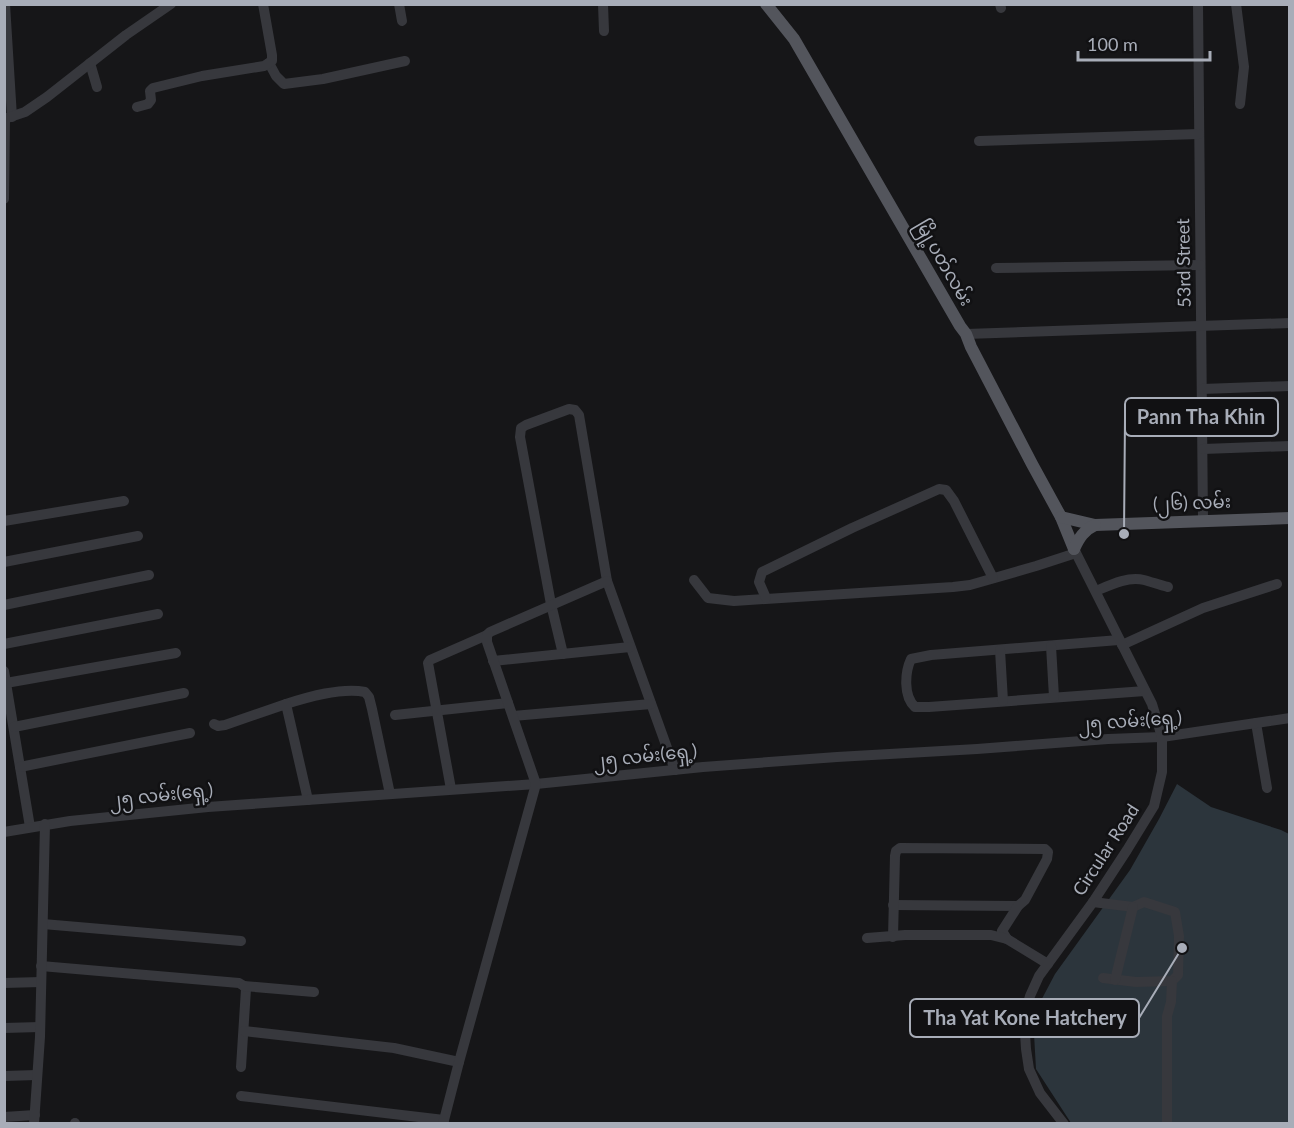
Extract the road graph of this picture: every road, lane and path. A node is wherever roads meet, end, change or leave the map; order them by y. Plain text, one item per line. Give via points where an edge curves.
1 (5, 4) edge
2 (171, 4) edge
3 (263, 4) edge
4 (399, 4) edge
5 (603, 4) edge
6 (766, 4) edge
7 (1198, 4) edge
8 (1236, 4) edge
9 (5, 11) edge
10 (402, 21) dead end
11 (604, 31) dead end
12 (405, 61) dead end
13 (90, 63) junction
14 (269, 63) junction
15 (97, 87) dead end
16 (1240, 105) dead end
17 (137, 107) dead end
18 (7, 118) edge
19 (1199, 134) junction
20 (979, 141) dead end
21 (4, 199) edge
22 (1200, 265) junction
23 (996, 268) dead end
24 (1290, 323) edge
25 (1201, 327) junction
26 (966, 333) junction
27 (1290, 386) edge
28 (1202, 389) junction
29 (1290, 446) edge
30 (1203, 449) junction
31 (124, 501) dead end
32 (1061, 517) junction
33 (1290, 518) edge
34 (1203, 520) junction
35 (4, 521) edge
36 (1095, 525) junction
37 (138, 536) dead end
38 (1075, 551) junction
39 (4, 562) edge
40 (149, 575) dead end
41 (993, 578) junction
42 (694, 580) dead end
43 (607, 581) junction
44 (1276, 584) dead end
45 (1168, 587) dead end
46 (1096, 591) junction
47 (766, 598) junction
48 (551, 604) junction
49 (4, 605) edge
50 (158, 614) dead end
51 (487, 635) junction
52 (1120, 643) junction
53 (4, 644) edge
54 (1051, 646) junction
55 (630, 647) junction
56 (1000, 650) junction
57 (176, 653) dead end
58 (563, 654) junction
59 (494, 661) junction
60 (5, 677) edge
61 (1145, 691) junction
62 (184, 693) dead end
63 (1054, 698) junction
64 (1003, 701) junction
65 (7, 702) edge
66 (508, 702) junction
67 (286, 704) junction
68 (651, 704) junction
69 (437, 711) junction
70 (395, 715) dead end
71 (513, 716) junction
72 (1290, 718) edge
73 (1256, 723) junction
74 (214, 724) dead end
75 (14, 727) junction
76 (190, 733) dead end
77 (1162, 736) junction
78 (10, 742) edge
79 (20, 767) junction
80 (675, 770) junction
81 (536, 784) junction
82 (1267, 788) dead end
83 (452, 789) junction
84 (390, 794) junction
85 (308, 800) junction
86 (45, 824) junction
87 (30, 827) junction
88 (4, 832) edge
89 (1093, 902) junction
90 (893, 905) junction
91 (1018, 906) junction
92 (1133, 907) junction
93 (43, 924) junction
94 (893, 937) junction
95 (867, 938) dead end
96 (1007, 939) junction
97 (241, 941) dead end
98 (1048, 964) junction
99 (42, 966) junction
100 (1103, 978) dead end
101 (1115, 980) junction
102 (1172, 981) junction
103 (41, 982) junction
104 (4, 983) edge
105 (244, 986) junction
106 (314, 992) dead end
107 (40, 1027) junction
108 (4, 1028) edge
109 (244, 1031) junction
110 (459, 1062) junction
111 (241, 1067) dead end
112 (37, 1075) junction
113 (4, 1076) edge
114 (241, 1096) dead end
115 (4, 1117) edge
116 (34, 1119) edge
117 (444, 1122) edge
118 (1064, 1124) edge
119 (1167, 1124) edge

1 - 9 street
2 - 13 street
3 - 14 street via 272,55
4 - 10 street
5 - 11 street
6 - 26 main road, မြို့ပတ်လမ်း via 794,39
7 - 19 street, 53rd Street
8 - 16 street via 1244,67
9 - 18 street
12 - 14 street via 284,84
13 - 15 street
13 - 18 street via 25,112
14 - 17 street via 153,88 148,104
18 - 21 street
19 - 20 street
19 - 22 street, 53rd Street
22 - 23 street
22 - 25 street, 53rd Street
24 - 25 street
25 - 26 street
25 - 28 street, 53rd Street
26 - 32 main road, မြို့ပတ်လမ်း
27 - 28 street
28 - 30 street, 53rd Street
29 - 30 street
30 - 34 street, 53rd Street
31 - 35 street
32 - 36 main road, (၂၆) လမ်း
32 - 38 main road, မြို့ပတ်လမ်း
33 - 34 main road, (၂၆) လမ်း
34 - 36 main road, (၂၆) လမ်း
36 - 38 main road via 1078,539
37 - 39 street
38 - 41 street
38 - 46 street, Circular Road
40 - 49 street
41 - 47 street via 953,587
41 - 47 street via 954,501 946,490 939,489 762,572 759,582
42 - 47 street via 708,598
43 - 48 street
43 - 48 street via 579,416 569,409 526,425 521,428 520,438
43 - 55 street
44 - 52 street via 1203,608
45 - 46 street via 1134,579
46 - 52 street, Circular Road
48 - 51 street
48 - 58 street
50 - 53 street
51 - 59 street
51 - 69 street via 428,663
52 - 54 street
52 - 61 street, Circular Road
54 - 56 street
54 - 63 street
55 - 58 street
55 - 68 street
56 - 64 street
56 - 64 street via 911,659 907,693 915,707
57 - 60 street
58 - 59 street
59 - 66 street
60 - 65 street
61 - 63 street
61 - 77 street, Circular Road
62 - 75 street
63 - 64 street
65 - 75 street
66 - 69 street
66 - 71 street
67 - 74 street
67 - 84 street via 331,693 365,692
67 - 85 street
68 - 71 street
68 - 80 street
69 - 70 street
69 - 83 street
71 - 81 street
72 - 73 street, ၂၅ လမ်း(ရှေ့)
73 - 77 street, ၂၅ လမ်း(ရှေ့)
73 - 82 street
75 - 78 street
76 - 79 street
77 - 80 street, ၂၅ လမ်း(ရှေ့)
77 - 89 street, Circular Road via 1162,772 1154,806
78 - 79 street
79 - 87 street
80 - 81 street, ၂၅ လမ်း(ရှေ့)
81 - 83 street, ၂၅ လမ်း(ရှေ့)
81 - 110 street
83 - 84 street, ၂၅ လမ်း(ရှေ့)
84 - 85 street, ၂၅ လမ်း(ရှေ့)
85 - 86 street, ၂၅ လမ်း(ရှေ့)
86 - 87 street, ၂၅ လမ်း(ရှေ့)
86 - 93 street
87 - 88 street, ၂၅ လမ်း(ရှေ့)
89 - 92 street
89 - 98 street, Circular Road
90 - 91 street
90 - 91 street via 895,856 900,848 1045,849 1047,859
90 - 94 street
91 - 96 street via 1002,931
92 - 101 street
92 - 102 street via 1144,902 1175,912 1178,975
93 - 97 street
93 - 99 street
94 - 95 street
94 - 96 street via 991,935
96 - 98 street
98 - 118 street, Circular Road via 1039,976 1024,1017 1026,1049 1029,1069 1040,1093
99 - 103 street
99 - 105 street
100 - 101 street
101 - 102 street
102 - 119 street via 1167,1016
103 - 104 street
103 - 107 street
105 - 106 street
105 - 109 street
107 - 108 street
107 - 112 street
109 - 110 street via 394,1048
109 - 111 street
110 - 117 street
112 - 113 street
112 - 116 street
114 - 117 street
115 - 116 street

